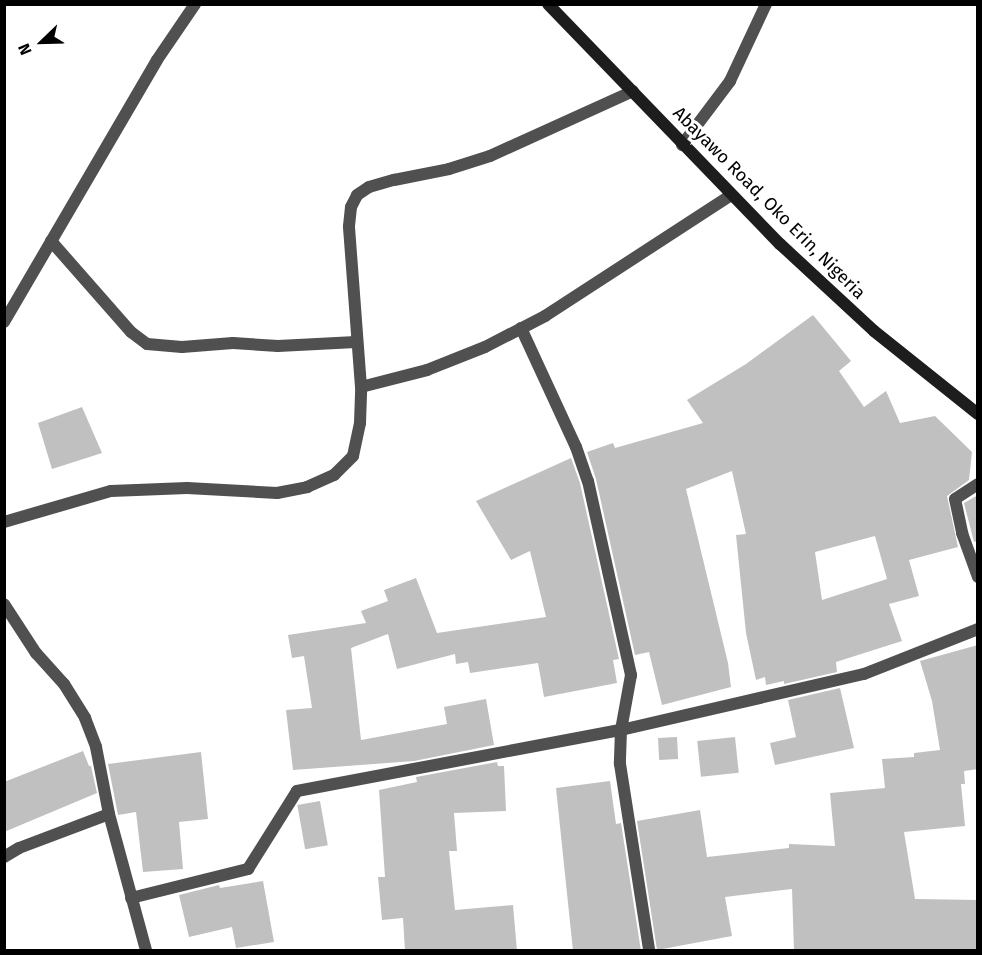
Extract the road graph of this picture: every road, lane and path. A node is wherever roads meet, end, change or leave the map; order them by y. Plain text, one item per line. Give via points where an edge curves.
1 (195, 4) edge
2 (548, 4) edge
3 (766, 4) edge
4 (633, 91) junction
5 (682, 145) junction
6 (731, 195) junction
7 (51, 241) junction
8 (4, 322) edge
9 (521, 328) junction
10 (356, 342) junction
11 (362, 387) junction
12 (978, 414) edge
13 (978, 484) edge
14 (4, 522) edge
15 (978, 577) edge
16 (4, 604) edge
17 (978, 629) edge
18 (621, 730) junction
19 (109, 814) junction
20 (4, 857) edge
21 (131, 898) junction
22 (146, 951) edge
23 (649, 951) edge

1 - 7 street
2 - 4 street, Abayawo Road, Oko Erin, Nigeria
3 - 5 street via 730,81
4 - 5 street, Abayawo Road, Oko Erin, Nigeria
4 - 10 street via 490,156 369,187 357,195 349,226
5 - 6 street, Abayawo Road, Oko Erin, Nigeria
6 - 9 street
6 - 12 street, Abayawo Road, Oko Erin, Nigeria via 874,331
7 - 8 street
7 - 10 street via 131,332 147,344 182,347
9 - 11 street via 427,370
9 - 18 street via 588,481 631,675
10 - 11 street
11 - 14 street via 353,456 334,475 307,487 277,493 187,488 111,491
13 - 15 street via 955,499
16 - 19 street via 85,718 96,747
17 - 18 street via 864,674
18 - 21 street via 297,791 248,869
18 - 23 street via 622,793
19 - 20 street
19 - 21 street
21 - 22 street

